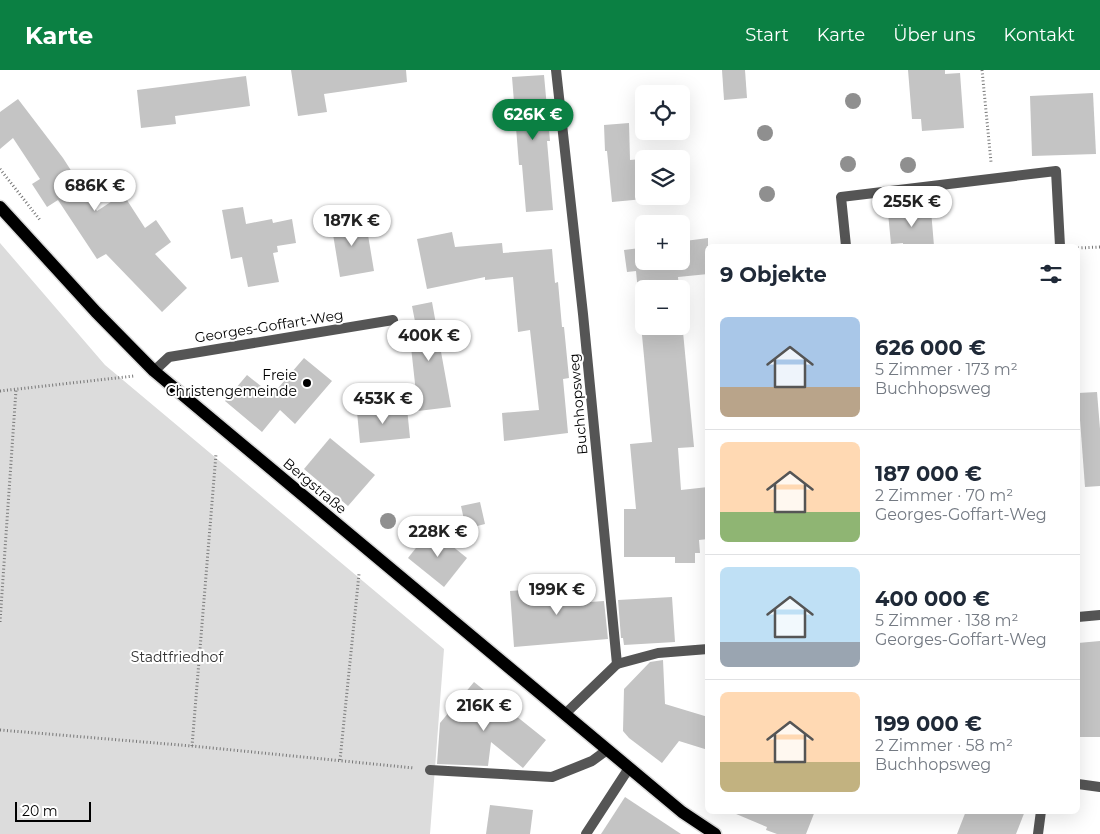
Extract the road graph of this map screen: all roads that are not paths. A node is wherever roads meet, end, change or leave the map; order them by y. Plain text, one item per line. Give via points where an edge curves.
1 (556, 70) edge
2 (0, 207) edge
3 (846, 244) edge
4 (1060, 244) edge
5 (393, 320) dead end
6 (154, 371) junction
7 (1100, 615) edge
8 (1080, 617) edge
9 (705, 649) edge
10 (616, 664) junction
11 (565, 714) junction
12 (607, 750) junction
13 (629, 768) junction
14 (430, 770) road end
15 (1080, 784) edge
16 (1100, 787) edge
17 (1041, 814) edge
18 (586, 834) edge
19 (715, 834) edge
20 (1038, 834) edge

1 - 10 street, Buchhopsweg
2 - 6 main road, Bergstraße
3 - 4 street via 841,197 1056,171
5 - 6 street, Georges-Goffart-Weg via 169,357
6 - 11 main road, Bergstraße
7 - 8 street
9 - 10 street via 658,653
10 - 11 street
11 - 12 main road, Bergstraße
12 - 13 main road, Bergstraße
12 - 14 street via 592,761 552,777
13 - 18 street
13 - 19 main road, Bergstraße via 682,812
15 - 16 street
17 - 20 street

